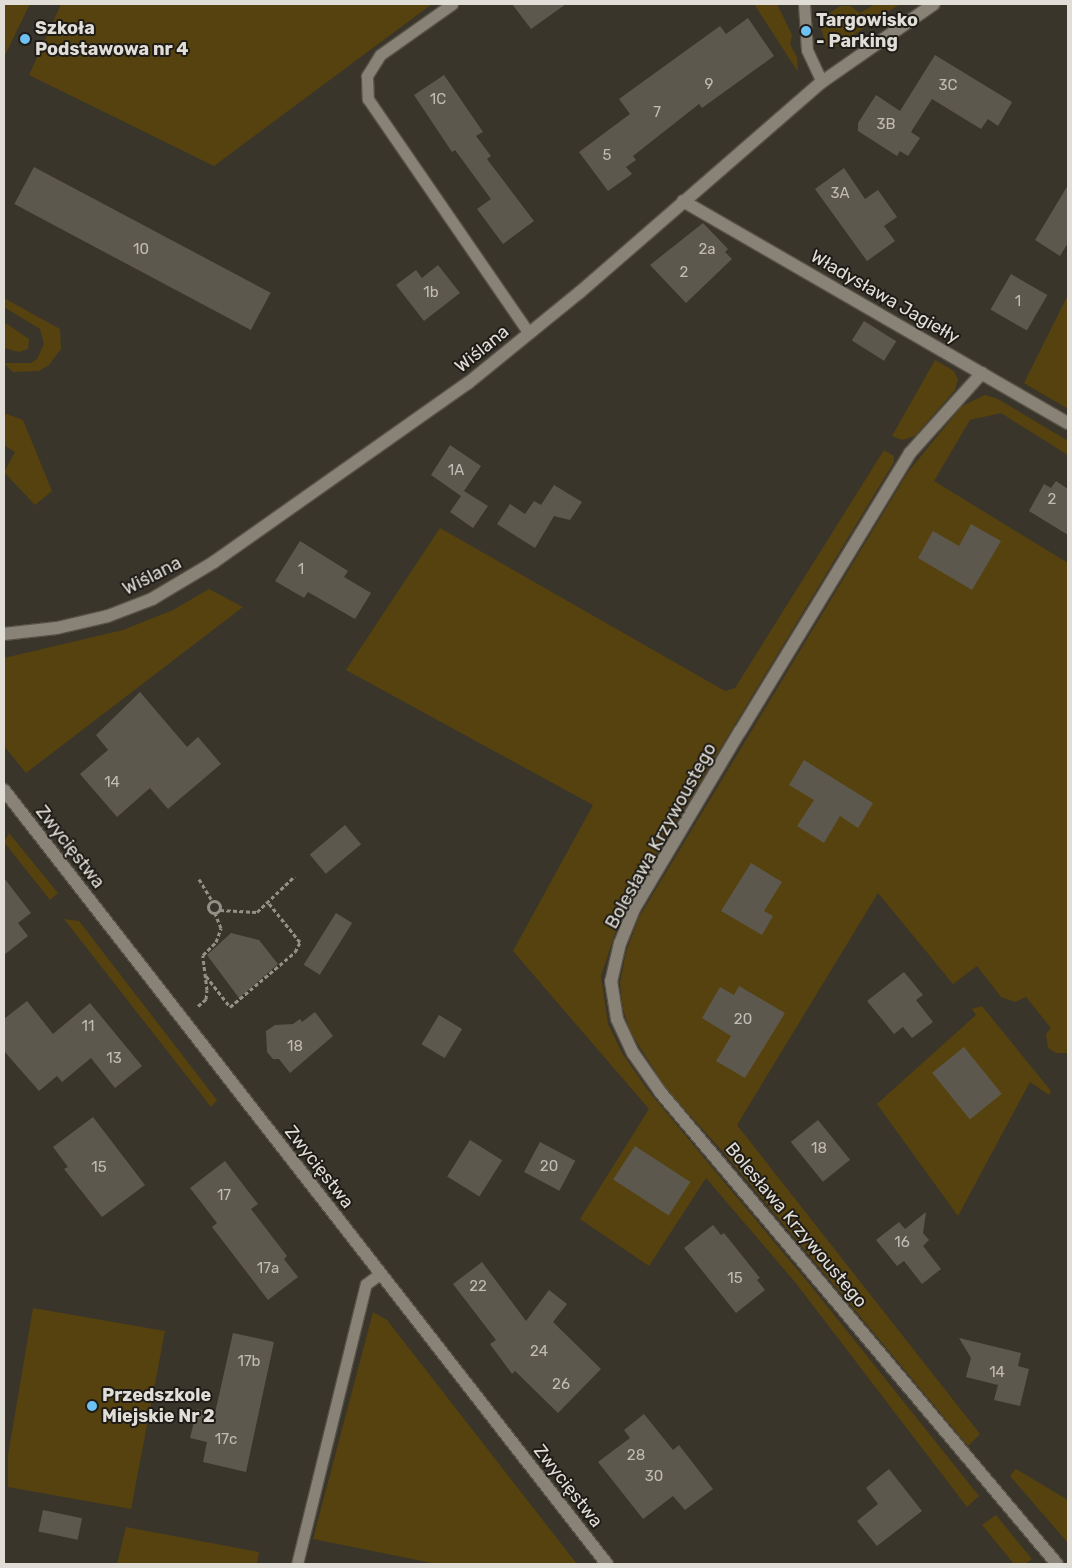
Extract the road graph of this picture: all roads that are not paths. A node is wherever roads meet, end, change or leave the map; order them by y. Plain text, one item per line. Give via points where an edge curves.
1 (452, 4) edge
2 (804, 4) edge
3 (934, 4) edge
4 (822, 82) junction
5 (683, 201) junction
6 (529, 333) junction
7 (982, 373) junction
8 (1068, 423) edge
9 (4, 634) edge
10 (4, 790) edge
11 (380, 1274) junction
12 (297, 1564) edge
13 (607, 1564) edge
14 (1057, 1564) edge

1 - 6 lane via 380,55 367,76 368,99
2 - 4 lane via 807,50
3 - 4 street, Wiślana
4 - 5 street, Wiślana
5 - 6 street, Wiślana
5 - 7 street, Władysława Jagiełły
6 - 9 street, Wiślana via 417,421 180,584 108,616 57,628
7 - 8 street, Władysława Jagiełły
7 - 14 street, Bolesława Krzywoustego via 910,453 771,680 634,910 620,943 611,981 617,1019 633,1053 661,1093
10 - 11 street, Zwycięstwa
11 - 12 lane via 366,1284
11 - 13 street, Zwycięstwa

